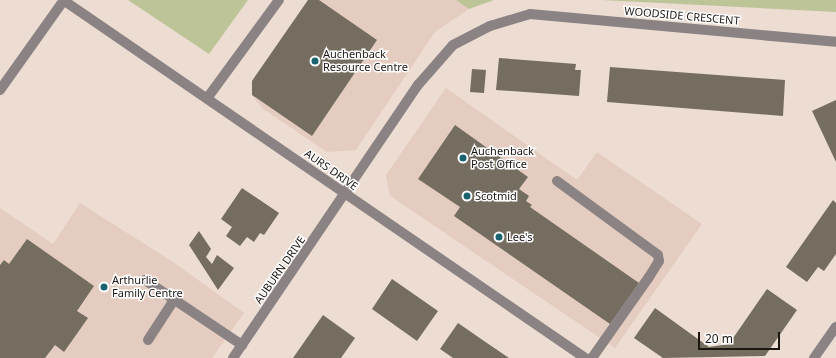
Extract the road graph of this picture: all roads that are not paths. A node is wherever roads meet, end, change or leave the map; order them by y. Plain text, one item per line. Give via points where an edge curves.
1 (63, 0) edge
2 (279, 0) edge
3 (836, 42) edge
4 (0, 90) edge
5 (208, 97) junction
6 (557, 181) dead end
7 (346, 195) junction
8 (145, 280) dead end
9 (174, 300) junction
10 (836, 327) edge
11 (148, 340) dead end
12 (242, 345) junction
13 (233, 358) edge
14 (585, 358) edge
15 (592, 358) edge
16 (814, 358) edge

1 - 4 street
1 - 5 street, AURS DRIVE
2 - 5 street
3 - 7 street, WOODSIDE CRESCENT via 530,14 490,26 453,44 418,85
5 - 7 street, AURS DRIVE
6 - 15 street via 658,255 659,261 650,277
7 - 12 street, AUBURN DRIVE
7 - 14 street, AURS DRIVE
8 - 9 street
9 - 11 street
9 - 12 street
10 - 16 street
12 - 13 street, AUBURN DRIVE

